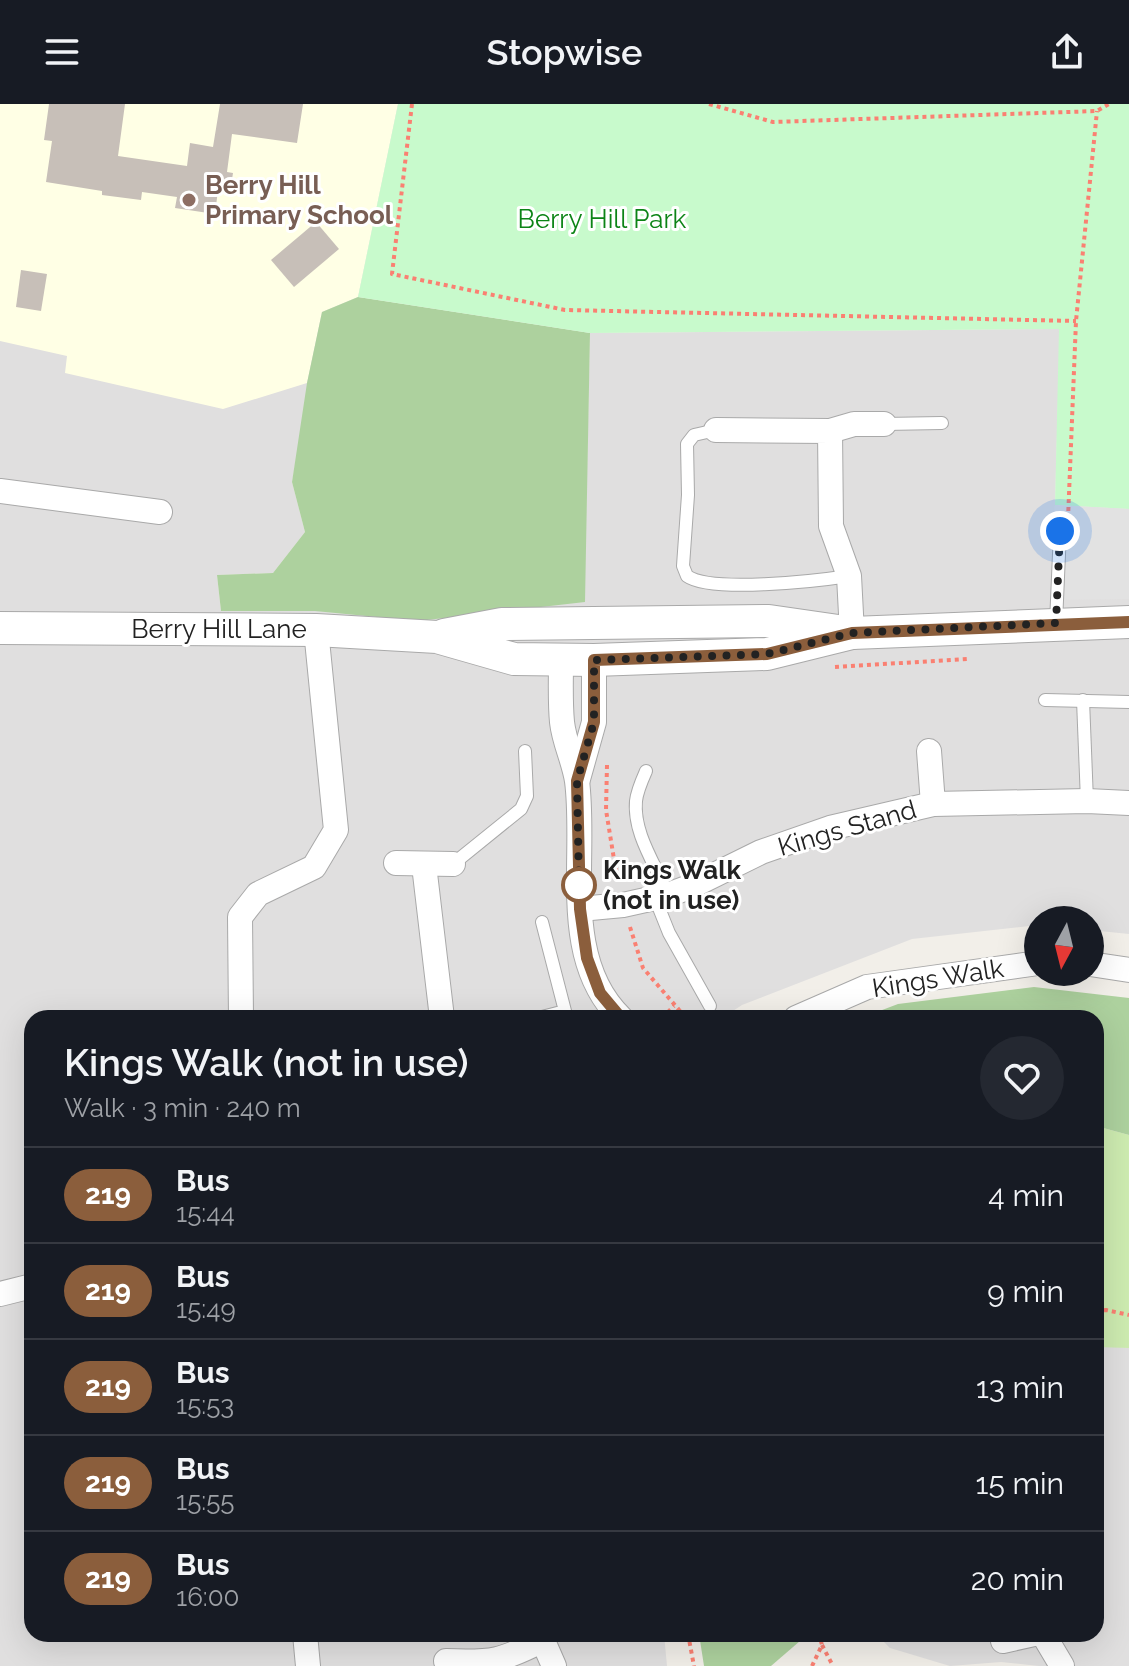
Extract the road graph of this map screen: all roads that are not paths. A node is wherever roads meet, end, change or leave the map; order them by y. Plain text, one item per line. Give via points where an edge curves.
1 (942, 423) dead end
2 (884, 424) joint
3 (716, 430) joint
4 (830, 431) junction
5 (0, 491) edge
6 (160, 512) dead end
7 (1064, 531) road end
8 (849, 576) junction
9 (1129, 622) edge
10 (1056, 623) junction
11 (0, 628) edge
12 (316, 630) junction
13 (852, 633) junction
14 (569, 641) junction
15 (594, 660) junction
16 (1045, 700) dead end
17 (1083, 700) junction
18 (1129, 702) edge
19 (525, 751) dead end
20 (929, 751) dead end
21 (646, 771) dead end
22 (577, 781) junction
23 (1087, 801) junction
24 (1129, 803) edge
25 (933, 804) junction
26 (396, 863) dead end
27 (453, 864) joint
28 (424, 865) junction
29 (662, 897) junction
30 (580, 909) junction
31 (542, 922) dead end
32 (1024, 965) edge
33 (1104, 966) edge
34 (1129, 970) edge
35 (710, 1006) dead end
36 (241, 1010) edge
37 (441, 1010) edge
38 (565, 1010) edge
39 (613, 1010) edge
40 (814, 1010) edge
41 (24, 1288) edge
42 (0, 1294) edge
43 (306, 1642) edge
44 (533, 1642) edge
45 (543, 1642) edge
46 (1048, 1642) edge
47 (446, 1661) dead end
48 (308, 1666) edge
49 (554, 1666) edge
50 (1062, 1666) edge

1 - 2 lane
2 - 4 street
3 - 4 street
3 - 8 lane via 694,435 687,444 687,576 706,584
4 - 8 street via 831,526
5 - 6 street
7 - 10 lane
8 - 13 street
9 - 10 street
10 - 13 street
11 - 12 street, Berry Hill Lane
12 - 14 street, Berry Hill Lane
12 - 36 street via 336,830 314,867 258,894 240,917
13 - 14 street via 769,621
13 - 15 street via 767,654
14 - 15 street
14 - 22 street via 562,722
15 - 22 street via 594,722
16 - 17 lane
17 - 18 lane
17 - 23 lane
19 - 27 lane via 527,796 521,809
20 - 25 street, Kings Stand
21 - 29 lane via 636,800 639,833 656,864
22 - 30 street
23 - 24 street, Kings Stand
23 - 25 street, Kings Stand
25 - 29 street, Kings Stand via 830,828 761,852
26 - 28 street
27 - 28 street
28 - 37 street
29 - 30 street, Kings Stand
29 - 35 lane via 669,933
30 - 39 street via 587,958 600,993
31 - 38 lane
32 - 40 street, Kings Walk via 867,987
33 - 34 street
41 - 42 street
43 - 48 street
44 - 47 street via 490,1662
45 - 49 street
46 - 50 street

